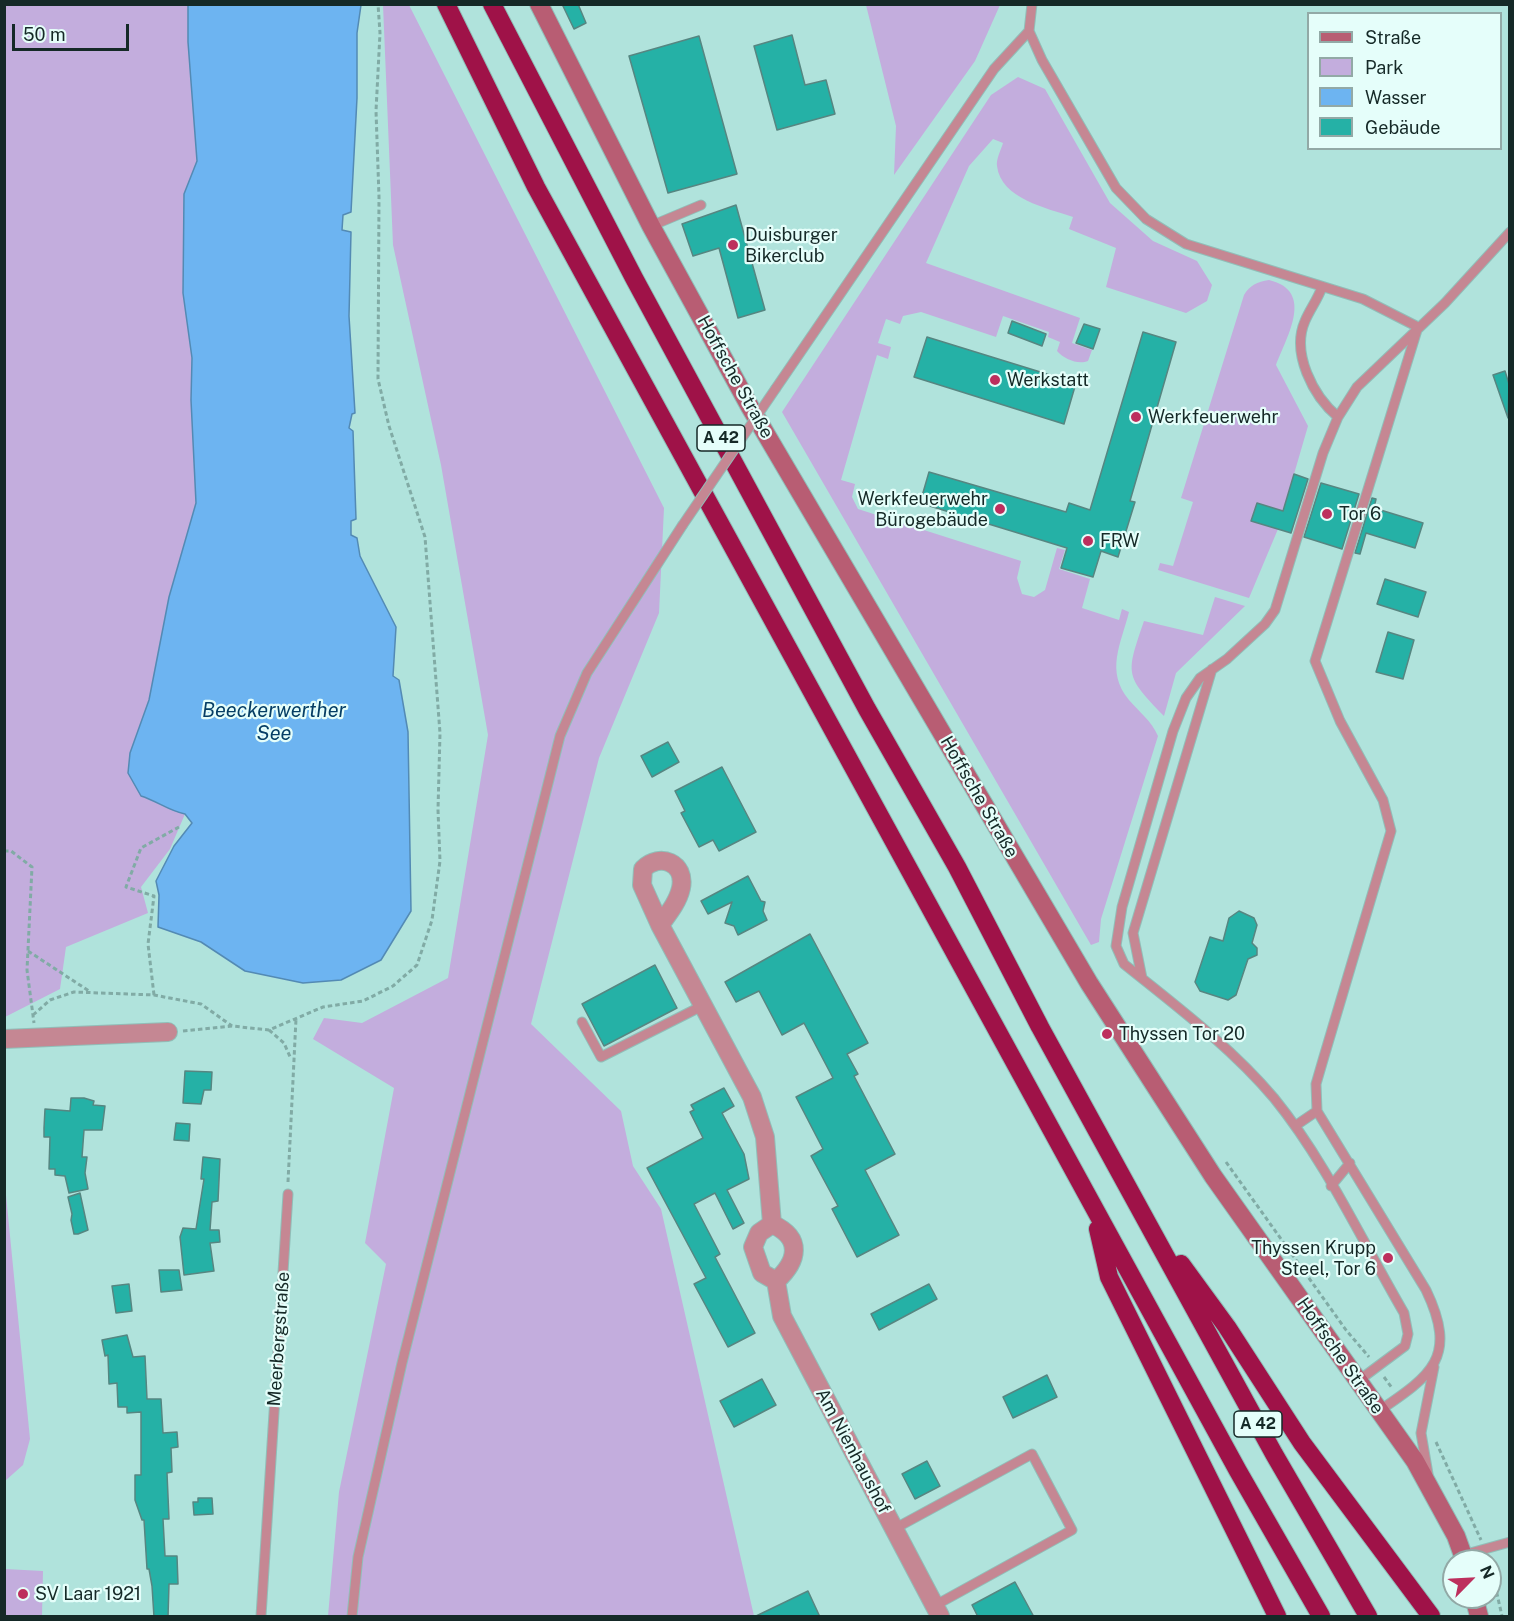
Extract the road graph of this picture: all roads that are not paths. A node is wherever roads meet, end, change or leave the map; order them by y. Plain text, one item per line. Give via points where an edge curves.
1 (446, 4) edge
2 (492, 4) edge
3 (539, 4) edge
4 (1032, 4) edge
5 (1029, 31) junction
6 (701, 205) dead end
7 (651, 226) junction
8 (1509, 232) edge
9 (1322, 287) junction
10 (1418, 327) junction
11 (1338, 417) junction
12 (1212, 669) junction
13 (660, 925) dead end
14 (1142, 978) junction
15 (704, 1005) junction
16 (582, 1022) dead end
17 (168, 1032) road end
18 (4, 1039) edge
19 (1317, 1111) junction
20 (1295, 1126) junction
21 (1350, 1163) junction
22 (1331, 1186) junction
23 (288, 1194) road end
24 (1093, 1206) junction
25 (772, 1224) junction
26 (1151, 1228) junction
27 (776, 1281) junction
28 (1434, 1364) junction
29 (1357, 1382) junction
30 (1379, 1411) junction
31 (1430, 1485) junction
32 (894, 1529) junction
33 (1509, 1542) edge
34 (1461, 1549) edge
35 (1484, 1549) edge
36 (937, 1611) edge
37 (261, 1617) edge
38 (352, 1617) edge
39 (1277, 1617) edge
40 (1321, 1617) edge
41 (1368, 1617) edge
42 (1431, 1617) edge

1 - 24 highway, A 42 via 536,187
2 - 26 highway, A 42 via 634,278
3 - 7 street, Hoffsche Straße
4 - 5 lane
5 - 9 lane via 1116,188 1146,219 1186,244
5 - 38 lane, bridge via 994,69 682,526 587,673 560,736 400,1375 358,1557
6 - 7 lane
7 - 29 street, Hoffsche Straße via 750,407 1089,983 1207,1167
8 - 10 lane
9 - 10 lane via 1363,300
9 - 11 lane via 1305,322 1300,357 1326,407
10 - 11 lane via 1362,381
10 - 19 lane via 1315,661 1340,721 1383,800 1391,831 1316,1084
11 - 12 lane via 1323,453 1275,610 1265,624
12 - 14 lane via 1133,933
12 - 14 lane via 1192,686 1173,731 1122,907 1115,940 1117,951 1124,964
13 - 15 street
14 - 20 lane via 1257,1079
15 - 16 lane via 601,1057
15 - 25 street via 752,1097 765,1137
17 - 18 street
19 - 20 lane
19 - 21 lane
20 - 22 lane
21 - 22 lane
21 - 28 lane via 1436,1311 1440,1341
22 - 29 lane via 1404,1313 1408,1334 1405,1346
23 - 37 lane, Meerbergstraße
24 - 39 highway via 1109,1277
24 - 40 highway, A 42
25 - 27 street via 785,1230 793,1241 794,1254 790,1268
25 - 27 street via 759,1233 753,1247 762,1273
26 - 41 highway, A 42
26 - 42 highway via 1227,1327 1302,1443
27 - 32 street, Am Nienhaushof via 782,1316
28 - 30 lane via 1421,1381
28 - 31 lane via 1421,1433
29 - 30 street, Hoffsche Straße
30 - 31 street, Hoffsche Straße
31 - 34 street, Hoffsche Straße
32 - 36 street, Am Nienhaushof
32 - 36 lane via 1032,1454 1067,1520 1072,1530
33 - 35 lane

